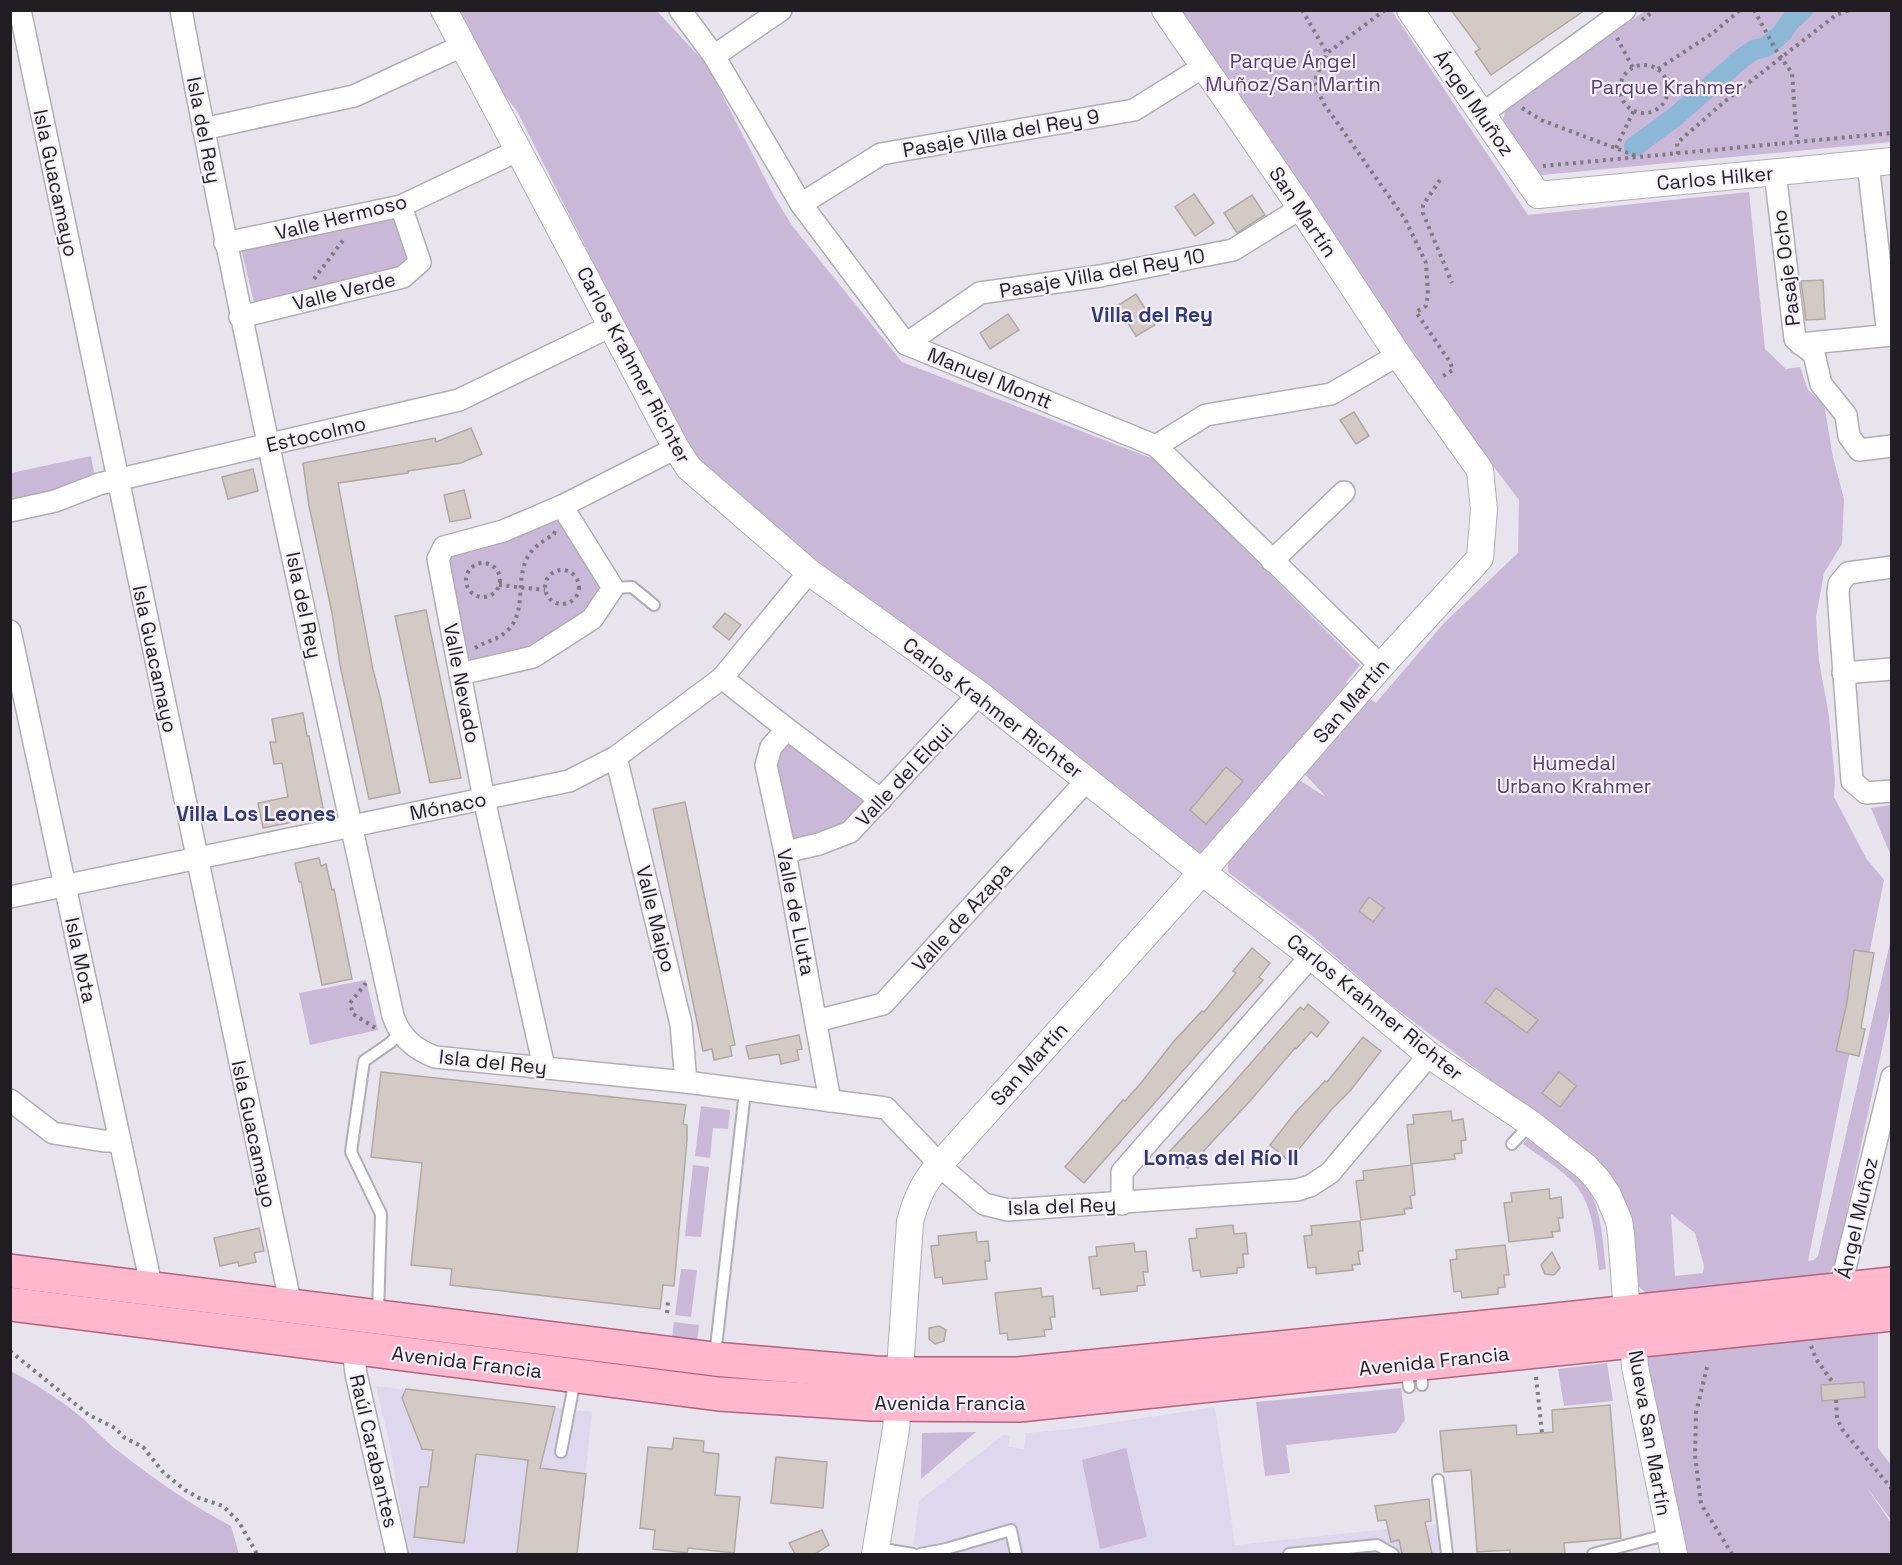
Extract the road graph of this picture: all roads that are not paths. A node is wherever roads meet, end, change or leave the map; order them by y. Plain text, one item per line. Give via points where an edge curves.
1 (20, 10) edge
2 (181, 10) edge
3 (444, 10) edge
4 (680, 10) edge
5 (781, 10) edge
6 (1165, 10) edge
7 (1410, 10) edge
8 (1615, 20) edge
9 (462, 46) junction
10 (714, 56) junction
11 (1203, 67) junction
12 (1482, 114) junction
13 (203, 129) junction
14 (519, 150) junction
15 (1880, 162) edge
16 (1775, 172) junction
17 (1538, 195) joint
18 (801, 204) junction
19 (401, 206) junction
20 (1301, 208) junction
21 (225, 243) junction
22 (240, 317) junction
23 (611, 326) junction
24 (1890, 335) edge
25 (906, 344) junction
26 (1800, 344) junction
27 (1398, 355) junction
28 (270, 445) junction
29 (1156, 446) junction
30 (1892, 446) edge
31 (676, 448) junction
32 (118, 480) junction
33 (1344, 492) dead end
34 (562, 506) junction
35 (10, 511) edge
36 (1272, 561) junction
37 (1892, 567) edge
38 (809, 572) junction
39 (613, 588) junction
40 (654, 605) dead end
41 (10, 631) edge
42 (1381, 666) junction
43 (1892, 669) edge
44 (1843, 673) junction
45 (459, 674) junction
46 (722, 678) junction
47 (979, 694) junction
48 (787, 729) junction
49 (616, 757) junction
50 (1088, 779) junction
51 (1892, 791) edge
52 (484, 799) junction
53 (881, 800) junction
54 (351, 826) junction
55 (785, 852) junction
56 (198, 859) junction
57 (1203, 872) junction
58 (65, 885) junction
59 (10, 897) edge
60 (1311, 956) junction
61 (816, 1021) junction
62 (390, 1032) junction
63 (1429, 1055) junction
64 (544, 1067) junction
65 (1892, 1077) edge
66 (686, 1082) junction
67 (745, 1091) junction
68 (10, 1100) edge
69 (830, 1101) junction
70 (1888, 1109) edge
71 (1530, 1123) junction
72 (120, 1141) junction
73 (1512, 1144) dead end
74 (940, 1164) junction
75 (1122, 1204) junction
76 (10, 1271) edge
77 (1892, 1284) edge
78 (140, 1287) junction
79 (1840, 1289) junction
80 (10, 1304) edge
81 (291, 1306) junction
82 (1892, 1314) edge
83 (127, 1318) junction
84 (387, 1318) junction
85 (1630, 1327) junction
86 (353, 1347) junction
87 (395, 1353) junction
88 (1368, 1353) junction
89 (714, 1359) junction
90 (576, 1375) junction
91 (900, 1389) junction
92 (561, 1452) dead end
93 (1438, 1480) dead end
94 (1671, 1544) edge
95 (876, 1551) edge
96 (398, 1554) edge
97 (913, 1554) edge
98 (920, 1554) edge
99 (1016, 1554) edge
100 (1289, 1554) edge
101 (1393, 1554) edge
102 (1447, 1554) edge
103 (1593, 1554) edge

1 - 32 street, Isla Guacamayo
2 - 13 street, Isla del Rey
3 - 9 street, Carlos Krahmer Richter
4 - 10 street, Manuel Montt
5 - 10 street
6 - 11 street, San Martín
7 - 12 street, Ángel Muñoz
8 - 12 street
9 - 13 street via 354,96
9 - 14 street, Carlos Krahmer Richter
10 - 18 street, Manuel Montt
11 - 18 street, Pasaje Villa del Rey 9 via 1134,110 881,154
11 - 20 street, San Martín
12 - 17 street, Ángel Muñoz
13 - 21 street, Isla del Rey
14 - 19 street, Valle Hermoso
14 - 23 street, Carlos Krahmer Richter
15 - 16 street, Carlos Hilker
15 - 24 street
16 - 17 street, Carlos Hilker
16 - 26 street, Pasaje Ocho via 1794,334
18 - 25 street, Manuel Montt
19 - 21 street, Valle Hermoso
19 - 22 street, Valle Verde via 420,262 403,277
20 - 25 street, Pasaje Villa del Rey 10 via 1233,250 980,294
20 - 27 street, San Martín
21 - 22 street, Isla del Rey
22 - 28 street, Isla del Rey
23 - 28 street, Estocolmo via 459,400
23 - 31 street, Carlos Krahmer Richter
24 - 26 street
25 - 29 street, Manuel Montt
26 - 30 street, Pasaje Ocho via 1815,354 1821,384 1846,415 1849,436 1859,450
27 - 29 street via 1331,394 1206,415
27 - 42 street, San Martín via 1480,470 1484,509 1480,558
28 - 32 street, Estocolmo
28 - 54 street, Isla del Rey
29 - 36 street, Manuel Montt
31 - 34 street, Valle Nevado
31 - 38 street, Carlos Krahmer Richter via 697,476
32 - 35 street, Estocolmo via 56,501
32 - 56 street, Isla Guacamayo
33 - 36 street
34 - 39 street
34 - 45 street, Valle Nevado via 503,531 444,547 438,559
36 - 42 street, Manuel Montt
37 - 44 street via 1853,571 1839,584
38 - 46 street, Mónaco
38 - 47 street, Carlos Krahmer Richter
39 - 40 lane via 632,587
39 - 45 street via 592,619 533,657
41 - 58 street, Isla Mota
42 - 57 street, San Martín
43 - 44 street
44 - 51 street via 1852,781 1866,793
45 - 52 street, Valle Nevado
46 - 48 street
46 - 49 street, Mónaco
47 - 50 street, Carlos Krahmer Richter
47 - 53 street, Valle del Elqui
48 - 53 street
48 - 55 street, Valle de Lluta via 771,747 766,765
49 - 52 street, Mónaco via 569,781
49 - 66 street, Valle Maipo via 681,1024
50 - 57 street, Carlos Krahmer Richter
50 - 61 street, Valle de Azapa via 883,1004
52 - 54 street, Mónaco
52 - 64 street, Valle Nevado
53 - 55 street, Valle del Elqui via 850,832
54 - 56 street, Mónaco
54 - 62 street, Isla del Rey via 393,1016
55 - 61 street, Valle de Lluta
56 - 58 street, Mónaco
56 - 81 street, Isla Guacamayo
57 - 60 street, Carlos Krahmer Richter
57 - 74 street, San Martín
58 - 59 street, Mónaco
58 - 72 street, Isla Mota
60 - 63 street, Carlos Krahmer Richter
60 - 75 street via 1122,1172
61 - 69 street, Valle de Lluta
62 - 64 street, Isla del Rey via 435,1057
62 - 84 lane via 390,1043 364,1061 351,1152 381,1214 380,1294
63 - 71 street, Carlos Krahmer Richter
63 - 75 street, Isla del Rey via 1330,1173 1310,1186
64 - 66 street, Isla del Rey
65 - 70 street, Ángel Muñoz
66 - 67 street, Isla del Rey
67 - 69 street, Isla del Rey
67 - 89 lane
68 - 72 street via 53,1132
69 - 74 street, Isla del Rey via 886,1108
70 - 79 street, Ángel Muñoz
71 - 73 lane
71 - 85 street, Carlos Krahmer Richter via 1586,1167 1608,1195 1619,1221
72 - 78 street, Isla Mota
74 - 75 street, Isla del Rey via 984,1204 1008,1210
74 - 91 street, San Martín via 922,1188 910,1222
76 - 78 main road, Avenida Francia
77 - 79 main road, Avenida Francia
78 - 81 main road, Avenida Francia
78 - 83 main road
79 - 85 main road, Avenida Francia
80 - 83 main road, Avenida Francia
81 - 84 main road, Avenida Francia
82 - 85 main road, Avenida Francia
83 - 86 main road, Avenida Francia
84 - 87 main road
84 - 89 main road, Avenida Francia
85 - 88 main road, Avenida Francia
85 - 88 main road, Avenida Francia via 1414,1374
85 - 94 street, Nueva San Martín
86 - 87 main road, Avenida Francia
86 - 96 street, Raúl Carabantes
87 - 90 main road, Avenida Francia
88 - 91 main road, Avenida Francia via 1018,1374
89 - 91 main road, Avenida Francia
90 - 91 main road, Avenida Francia via 719,1394
90 - 92 lane
91 - 95 street, San Martín
93 - 102 lane
94 - 103 lane
95 - 97 lane
98 - 99 lane via 1011,1530
100 - 101 lane via 1377,1545

